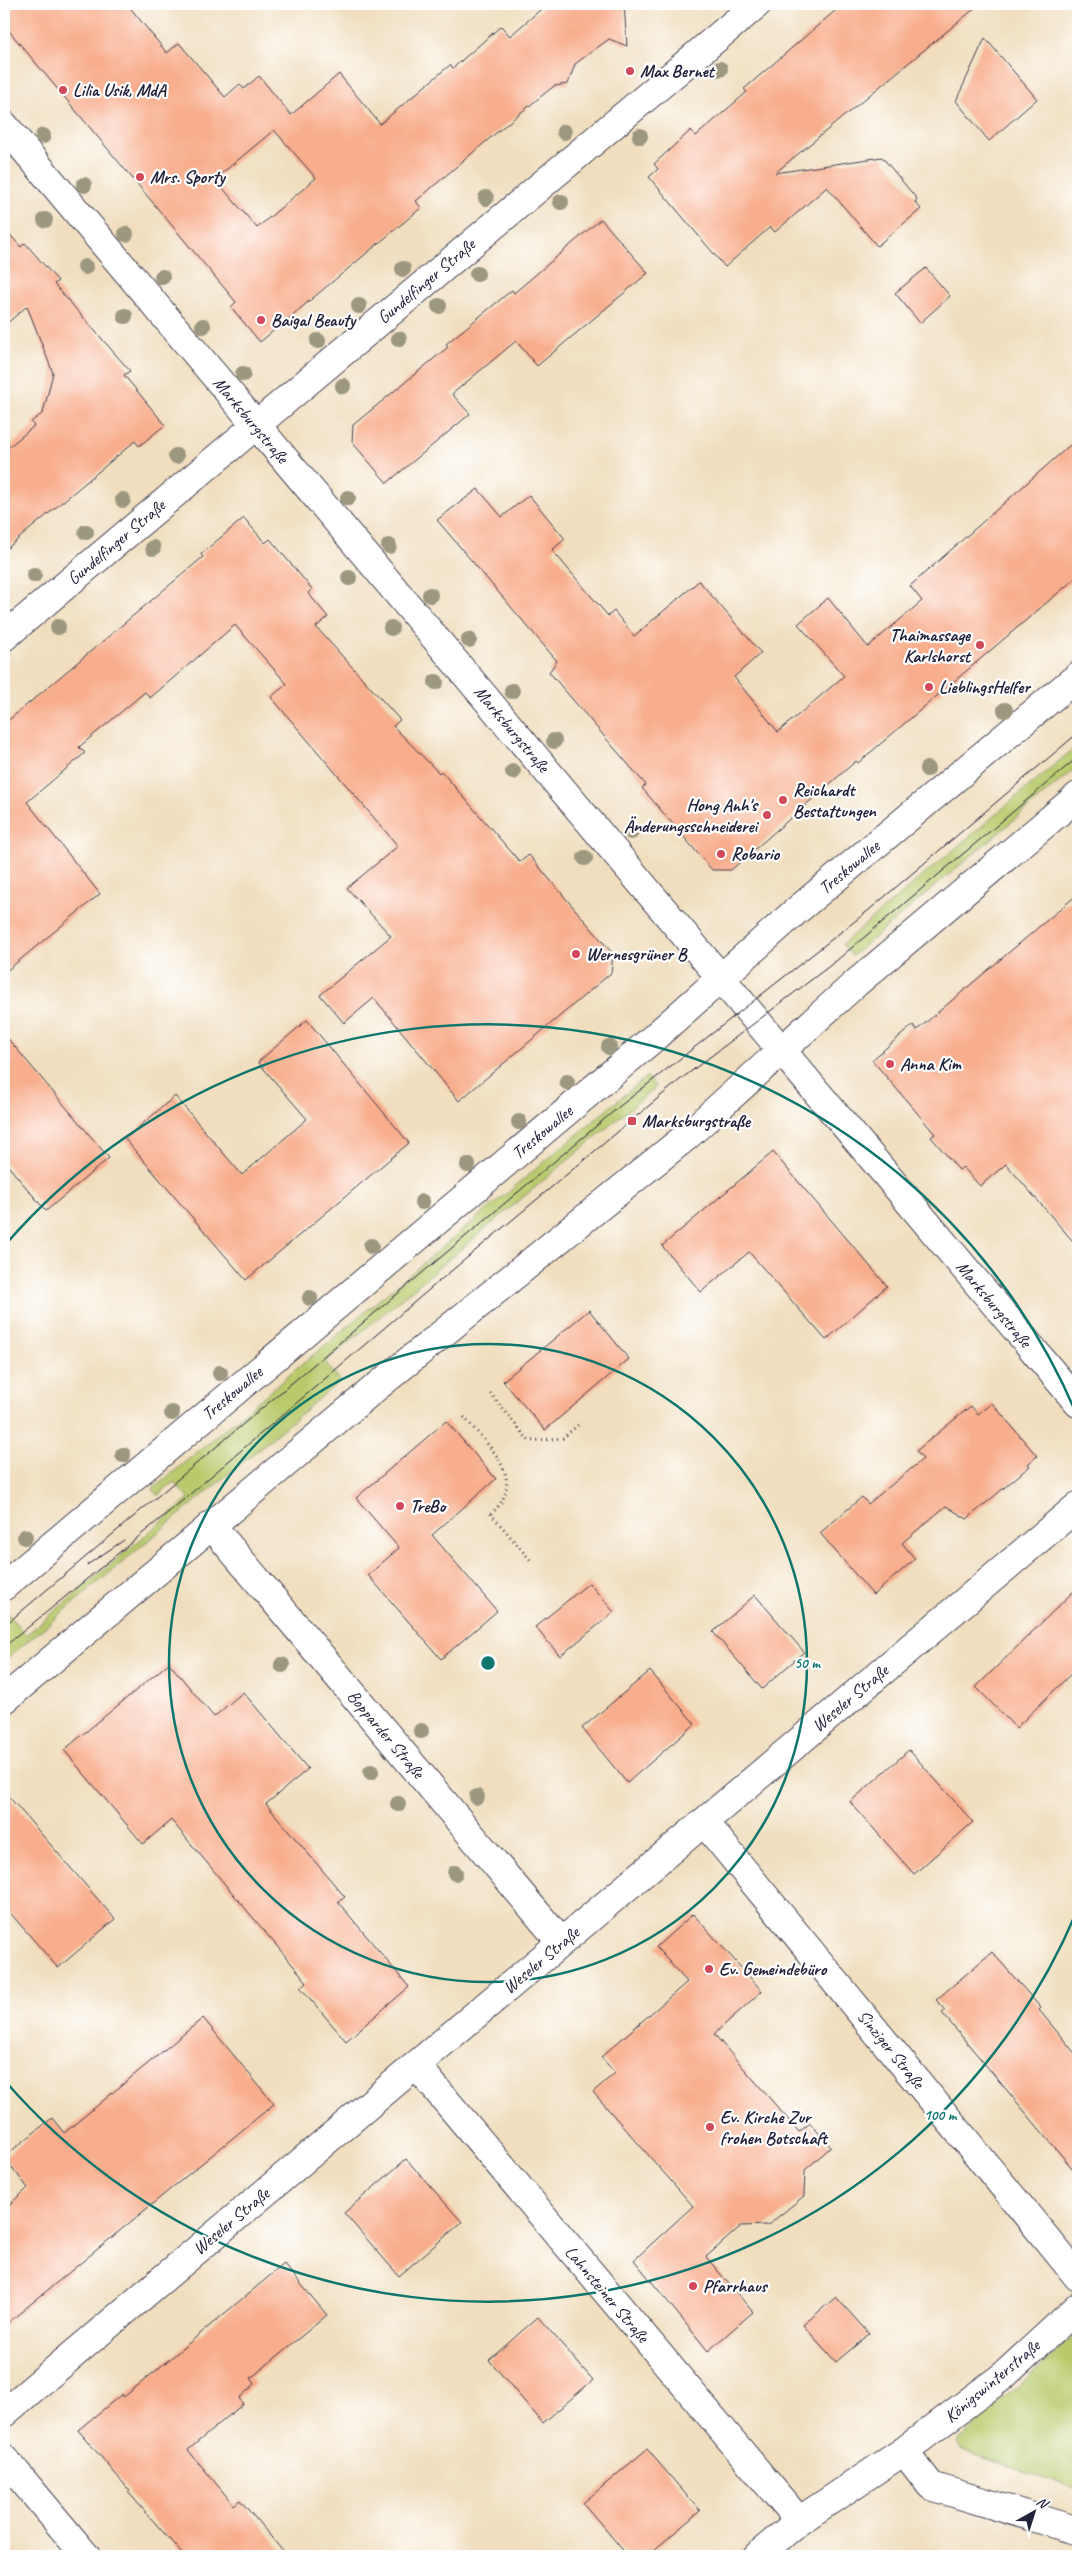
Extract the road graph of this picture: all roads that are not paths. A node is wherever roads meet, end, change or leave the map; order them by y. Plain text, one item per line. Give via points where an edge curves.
1 (757, 4) edge
2 (4, 125) edge
3 (255, 424) junction
4 (4, 637) edge
5 (1078, 676) edge
6 (1078, 796) edge
7 (722, 978) junction
8 (783, 1050) junction
9 (1078, 1403) edge
10 (1078, 1506) edge
11 (211, 1525) junction
12 (4, 1586) edge
13 (4, 1700) edge
14 (704, 1822) junction
15 (561, 1942) junction
16 (416, 2065) junction
17 (1078, 2277) edge
18 (1078, 2307) edge
19 (4, 2413) edge
20 (904, 2452) junction
21 (4, 2458) edge
22 (798, 2521) junction
23 (1078, 2531) edge
24 (86, 2556) edge
25 (757, 2556) edge

1 - 3 street, Gundelfinger Straße
2 - 3 street, Marksburgstraße
3 - 4 street, Gundelfinger Straße
3 - 7 street, Marksburgstraße
5 - 7 street, Treskowallee via 795,912
6 - 8 street via 855,984
7 - 8 street, Marksburgstraße
7 - 12 street, Treskowallee
8 - 9 street, Marksburgstraße
8 - 11 street via 688,1136
10 - 14 street, Weseler Straße
11 - 13 street
11 - 15 street, Bopparder Straße
14 - 15 street, Weseler Straße
14 - 17 street, Sinziger Straße
15 - 16 street, Weseler Straße
16 - 19 street, Weseler Straße
16 - 22 street, Lahnsteiner Straße
18 - 20 street, Königswinterstraße via 1003,2376
20 - 22 street, Königswinterstraße
20 - 23 street via 931,2486
21 - 24 street
22 - 25 street, Königswinterstraße

